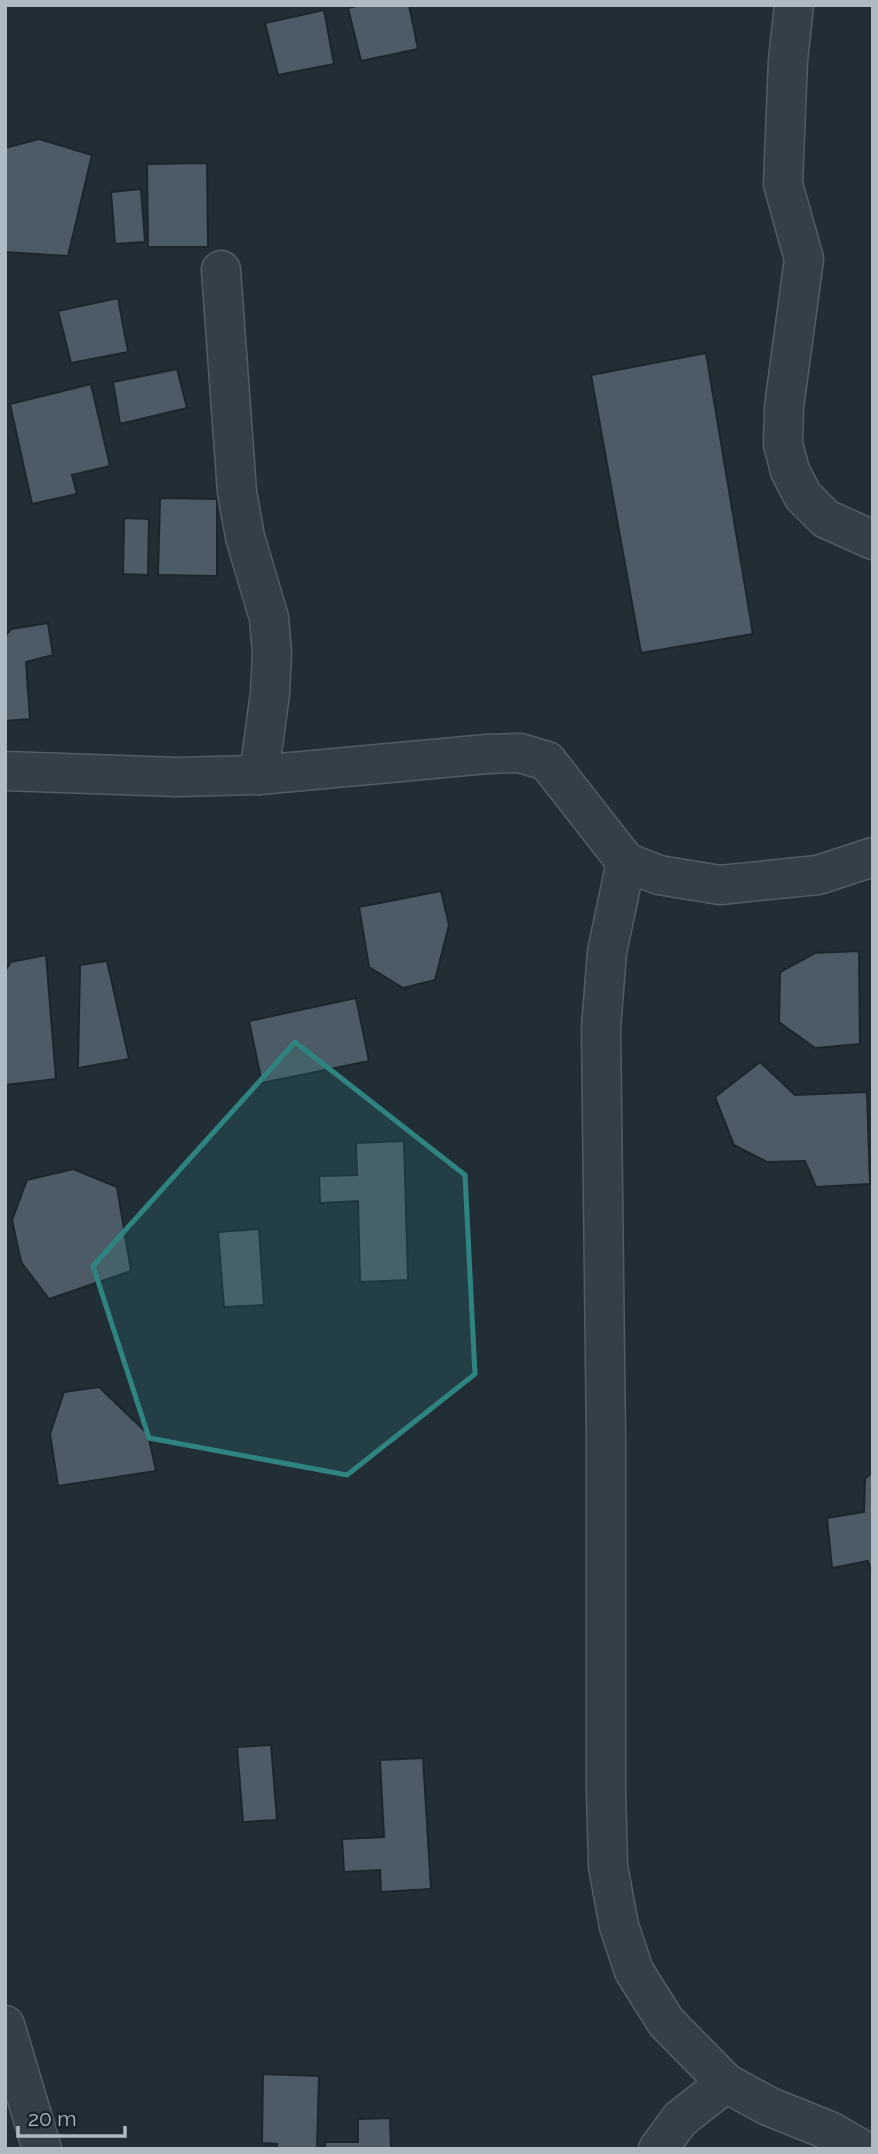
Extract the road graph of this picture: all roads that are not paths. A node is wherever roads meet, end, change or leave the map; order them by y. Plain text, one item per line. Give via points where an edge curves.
1 (793, 5) edge
2 (221, 270) dead end
3 (873, 540) edge
4 (5, 771) edge
5 (259, 775) junction
6 (873, 857) edge
7 (626, 862) junction
8 (5, 2025) edge
9 (726, 2082) junction
10 (42, 2149) edge
11 (658, 2149) edge
12 (861, 2149) edge

1 - 3 street via 783,184 804,259 783,444 803,496 826,519
2 - 5 street via 237,492 269,618 272,653
4 - 5 street
5 - 7 street via 520,753 547,761
6 - 7 street via 818,875 720,885 659,875
7 - 9 street via 607,952 601,1028 608,1866 619,1926 634,1971 666,2022
8 - 10 street
9 - 11 street via 680,2119
9 - 12 street

